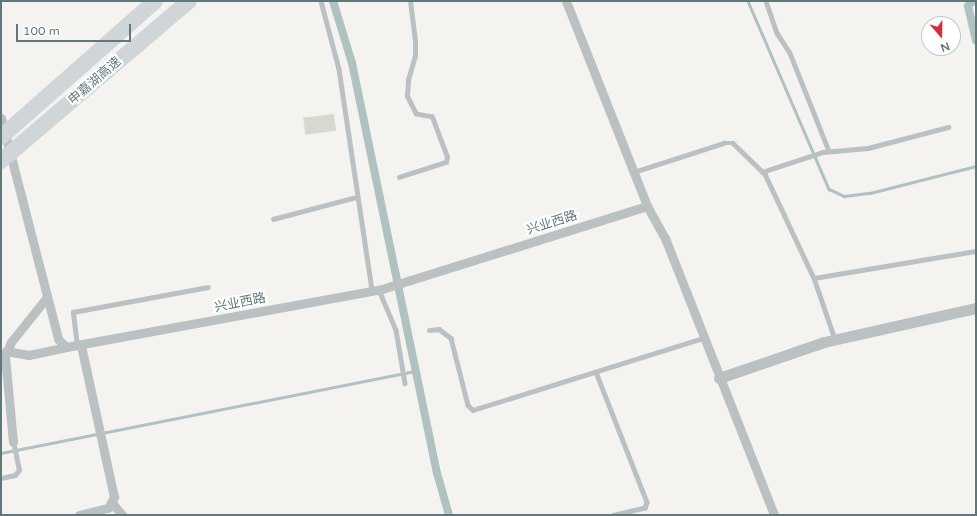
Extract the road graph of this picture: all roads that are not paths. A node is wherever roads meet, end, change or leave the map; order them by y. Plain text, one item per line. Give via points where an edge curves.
1 (155, 1) edge
2 (189, 1) edge
3 (322, 1) edge
4 (410, 1) edge
5 (566, 1) edge
6 (766, 1) edge
7 (1, 118) edge
8 (948, 127) dead end
9 (1, 137) edge
10 (829, 151) junction
11 (1, 161) edge
12 (634, 172) junction
13 (762, 172) junction
14 (399, 177) dead end
15 (356, 198) junction
16 (647, 206) junction
17 (274, 219) dead end
18 (976, 251) edge
19 (814, 278) junction
20 (208, 287) dead end
21 (378, 290) junction
22 (47, 297) junction
23 (976, 308) edge
24 (430, 330) dead end
25 (703, 338) junction
26 (835, 339) junction
27 (79, 346) junction
28 (66, 347) junction
29 (6, 351) junction
30 (596, 372) junction
31 (719, 378) junction
32 (405, 383) dead end
33 (4, 393) edge
34 (13, 442) joint
35 (1, 478) edge
36 (112, 503) junction
37 (79, 515) edge
38 (122, 515) edge
39 (614, 515) edge
40 (774, 515) edge

1 - 9 highway, 申嘉湖高速
2 - 11 highway, 申嘉湖高速
3 - 15 lane via 339,69
4 - 14 lane via 415,41 408,80 408,96 416,114 428,114 432,117 447,157 446,162
5 - 12 street
6 - 10 lane via 777,33 790,53
7 - 22 street
8 - 10 lane via 868,148
10 - 13 lane
12 - 13 lane via 730,142
12 - 16 street
13 - 19 lane
15 - 17 lane
15 - 21 lane
16 - 21 street, 兴业西路
16 - 25 street via 663,232
18 - 19 lane
19 - 26 lane
20 - 27 lane via 73,312
21 - 27 street, 兴业西路
21 - 32 lane via 396,330
22 - 28 street via 58,339
22 - 29 street via 36,307
23 - 26 street
24 - 30 lane via 439,328 451,338 470,410
25 - 30 lane
25 - 31 street
26 - 31 street
27 - 28 street, 兴业西路
27 - 36 street via 114,497
28 - 29 street, 兴业西路 via 29,355
29 - 33 street
30 - 39 lane via 647,502 645,508
31 - 40 street
33 - 34 street
34 - 35 lane via 19,463 15,475
36 - 37 street via 98,512
36 - 38 street

